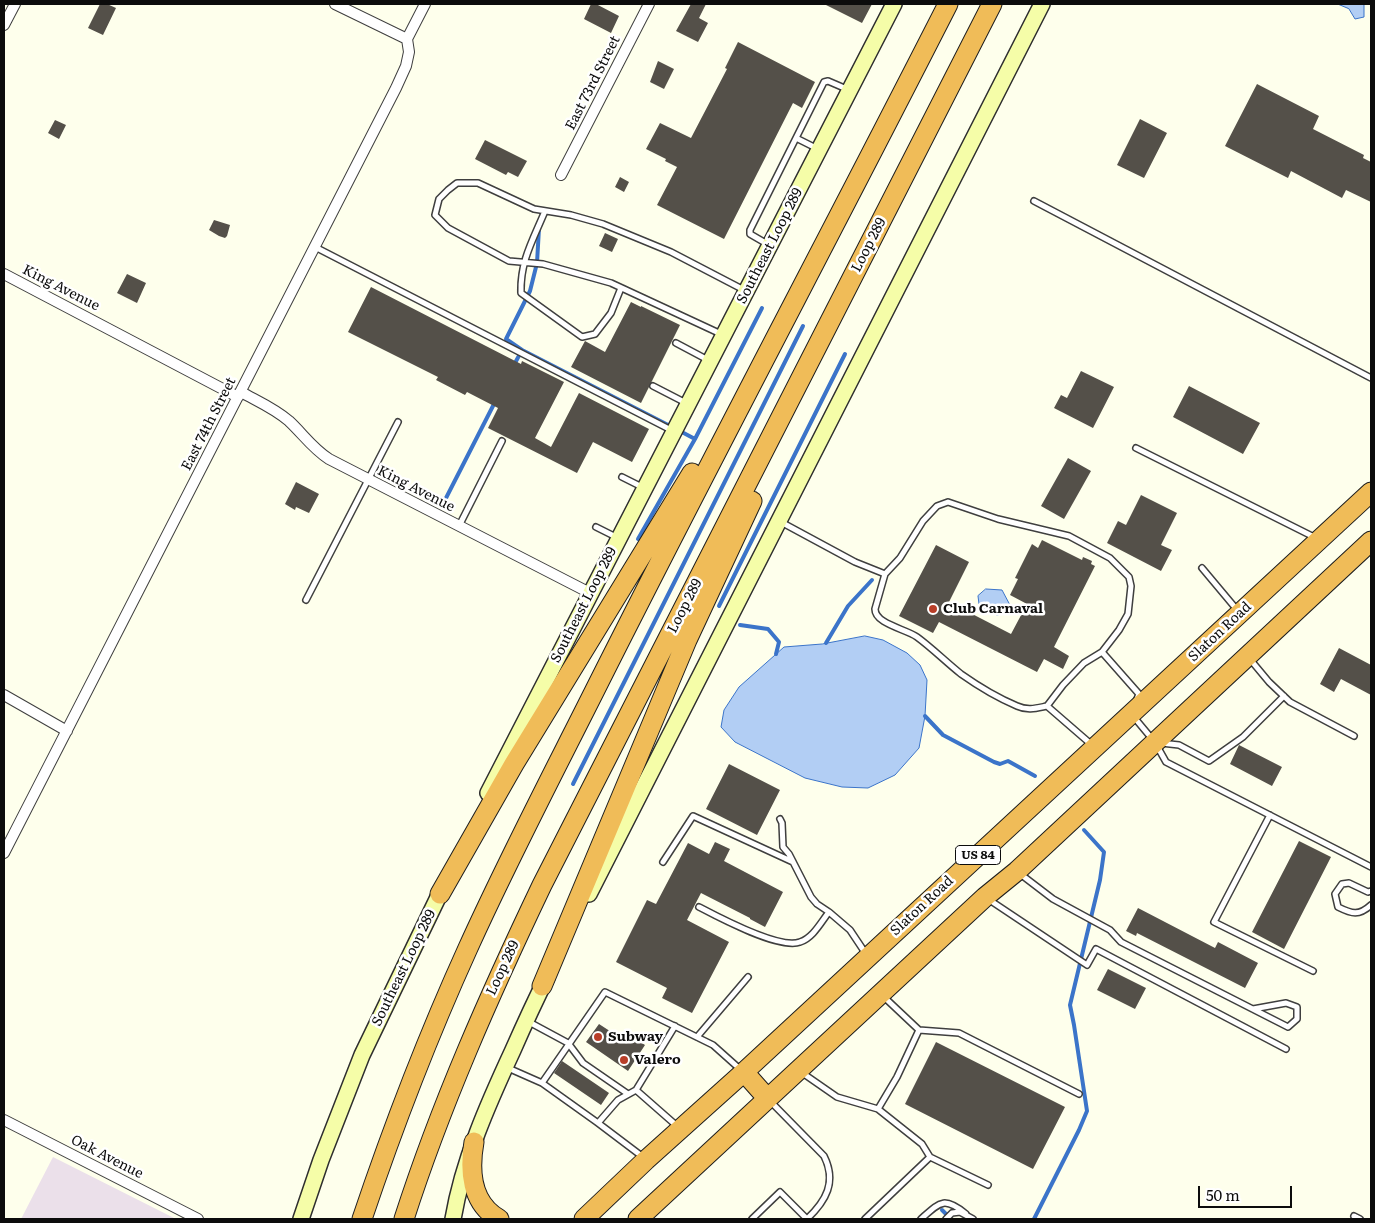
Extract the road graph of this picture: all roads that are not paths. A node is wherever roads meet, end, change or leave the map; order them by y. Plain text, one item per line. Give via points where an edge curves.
1 (15, 4) edge
2 (335, 4) edge
3 (425, 4) edge
4 (649, 4) edge
5 (894, 4) edge
6 (948, 4) edge
7 (992, 4) edge
8 (1042, 4) edge
9 (4, 25) edge
10 (408, 39) junction
11 (849, 91) junction
12 (796, 138) junction
13 (819, 150) junction
14 (561, 175) dead end
15 (1034, 201) dead end
16 (545, 211) junction
17 (835, 225) junction
18 (870, 243) junction
19 (770, 245) junction
20 (315, 247) junction
21 (523, 262) junction
22 (4, 274) edge
23 (621, 288) junction
24 (747, 291) junction
25 (724, 335) junction
26 (676, 343) dead end
27 (710, 362) junction
28 (1371, 378) edge
29 (653, 386) dead end
30 (240, 394) junction
31 (688, 404) junction
32 (398, 422) dead end
33 (674, 431) junction
34 (502, 441) dead end
35 (1136, 448) dead end
36 (622, 477) dead end
37 (368, 480) junction
38 (644, 488) junction
39 (1371, 492) edge
40 (779, 521) junction
41 (459, 526) junction
42 (596, 527) dead end
43 (618, 538) junction
44 (1319, 539) junction
45 (1371, 541) edge
46 (1202, 568) dead end
47 (885, 574) junction
48 (590, 593) junction
49 (306, 600) dead end
50 (1240, 613) junction
51 (1102, 652) junction
52 (1247, 656) junction
53 (4, 695) edge
54 (1284, 696) junction
55 (1047, 706) junction
56 (1131, 714) junction
57 (67, 731) junction
58 (1354, 736) dead end
59 (1154, 742) junction
60 (1095, 747) junction
61 (1270, 815) junction
62 (780, 818) dead end
63 (4, 854) edge
64 (663, 862) dead end
65 (793, 862) junction
66 (1371, 866) edge
67 (1017, 871) junction
68 (1371, 891) edge
69 (440, 894) junction
70 (985, 898) junction
71 (1371, 905) edge
72 (699, 906) dead end
73 (829, 912) junction
74 (868, 956) junction
75 (1313, 971) dead end
76 (748, 977) dead end
77 (542, 986) junction
78 (881, 994) junction
79 (1253, 1009) junction
80 (526, 1021) junction
81 (675, 1026) junction
82 (919, 1030) junction
83 (697, 1037) junction
84 (568, 1043) junction
85 (1286, 1049) dead end
86 (505, 1067) junction
87 (798, 1071) junction
88 (744, 1072) junction
89 (542, 1083) junction
90 (636, 1090) junction
91 (628, 1094) junction
92 (1078, 1094) dead end
93 (768, 1099) junction
94 (878, 1109) junction
95 (4, 1120) edge
96 (598, 1123) junction
97 (681, 1130) junction
98 (474, 1142) junction
99 (930, 1157) junction
100 (646, 1160) junction
101 (988, 1185) dead end
102 (966, 1214) junction
103 (588, 1216) edge
104 (198, 1219) edge
105 (301, 1219) edge
106 (362, 1219) edge
107 (404, 1219) edge
108 (453, 1219) edge
109 (498, 1219) edge
110 (572, 1219) edge
111 (638, 1219) edge
112 (752, 1219) edge
113 (807, 1219) edge
114 (865, 1219) edge
115 (921, 1219) edge
116 (946, 1219) edge
117 (973, 1219) edge

1 - 9 street
2 - 10 street
3 - 10 street, East 74th Street
4 - 14 street, East 73rd Street
5 - 11 main road, Southeast Loop 289
6 - 17 highway
7 - 18 highway, Loop 289
8 - 40 main road
10 - 20 street, East 74th Street via 406,66
11 - 12 lane via 826,80
11 - 13 main road, Southeast Loop 289
12 - 13 lane
12 - 19 lane via 750,230 752,236
13 - 19 main road, Southeast Loop 289
15 - 28 lane
16 - 21 lane
16 - 21 lane via 534,209 478,182 457,183 439,199 435,215 448,228 509,261
16 - 24 lane via 603,224 671,252
17 - 69 highway via 797,275 728,411 514,764
17 - 106 highway via 632,617 474,935 404,1100
18 - 77 highway via 816,371 687,640
18 - 107 highway, Loop 289 via 542,885 468,1046
19 - 24 main road, Southeast Loop 289
20 - 30 street, East 74th Street
20 - 33 lane
21 - 23 lane via 543,264
21 - 23 lane via 521,293 582,337 595,334 611,312
22 - 30 street, King Avenue
23 - 25 lane
24 - 25 main road, Southeast Loop 289
25 - 27 main road, Southeast Loop 289
26 - 27 lane
27 - 31 main road, Southeast Loop 289
29 - 31 lane
30 - 37 street, King Avenue via 280,413 314,449
30 - 57 street, East 74th Street
31 - 33 main road, Southeast Loop 289
32 - 37 lane
33 - 38 main road, Southeast Loop 289
34 - 41 lane
35 - 44 lane
36 - 38 lane
37 - 41 street, King Avenue
37 - 49 lane
38 - 43 main road, Southeast Loop 289
39 - 44 highway, Slaton Road / US 84
40 - 47 lane via 854,562
40 - 77 main road
41 - 48 street, King Avenue
42 - 43 lane
43 - 48 main road, Southeast Loop 289
44 - 50 highway, Slaton Road / US 84
45 - 52 highway, US 84
46 - 50 lane
47 - 51 lane via 900,558 923,520 937,506 948,502 998,519 1069,536 1110,558 1129,577 1128,614
47 - 55 lane via 875,609 879,619 916,636 963,675 1018,707 1027,710
48 - 69 main road, Southeast Loop 289
50 - 56 highway, Slaton Road / US 84
51 - 55 lane via 1084,663
51 - 56 lane via 1139,694
52 - 54 lane
52 - 59 highway, US 84
53 - 57 street
54 - 58 lane
54 - 59 lane via 1243,737 1209,761 1179,746
55 - 60 lane
56 - 59 lane
56 - 60 highway, Slaton Road / US 84
57 - 63 street, East 74th Street
59 - 61 lane via 1166,762
59 - 67 highway, US 84
60 - 74 highway, Slaton Road / US 84
61 - 66 lane
61 - 75 lane via 1214,922
62 - 65 lane via 783,847
64 - 65 lane via 693,816
65 - 73 lane via 811,897
67 - 70 highway, US 84
67 - 79 lane via 1053,899 1110,930 1122,942
68 - 71 lane via 1349,883 1342,884 1335,894 1338,908 1352,914
69 - 105 main road, Southeast Loop 289 via 362,1055
70 - 78 highway, US 84
70 - 85 lane via 1087,965 1096,949
72 - 73 lane via 751,932 799,943
73 - 74 lane via 853,933
74 - 88 highway, Slaton Road / US 84
76 - 83 lane
77 - 80 main road
78 - 82 lane
78 - 87 highway, US 84
79 - 79 lane via 1288,1028 1297,1019 1297,1007 1286,1003
80 - 84 lane
80 - 86 main road
81 - 83 lane
81 - 84 lane via 604,992
81 - 90 lane
82 - 92 lane via 959,1033
82 - 94 lane
83 - 88 lane via 713,1045
84 - 89 lane
84 - 91 lane via 583,1063
86 - 89 lane
86 - 98 main road
87 - 93 highway, US 84
87 - 94 lane via 837,1097
88 - 93 highway
88 - 97 highway, Slaton Road / US 84
89 - 96 lane
90 - 91 lane
90 - 97 lane
91 - 96 lane via 618,1100
93 - 111 highway, US 84
93 - 113 lane via 829,1165 827,1194
94 - 99 lane via 922,1144
95 - 104 street, Oak Avenue
96 - 100 lane
97 - 100 highway, Slaton Road / US 84
98 - 108 main road
98 - 109 highway via 471,1159 474,1186 485,1207
99 - 101 lane
99 - 114 lane
100 - 103 highway, Slaton Road / US 84
102 - 115 lane via 947,1202 939,1203
102 - 116 lane via 952,1213
102 - 117 lane
103 - 110 highway
112 - 113 lane via 780,1192

